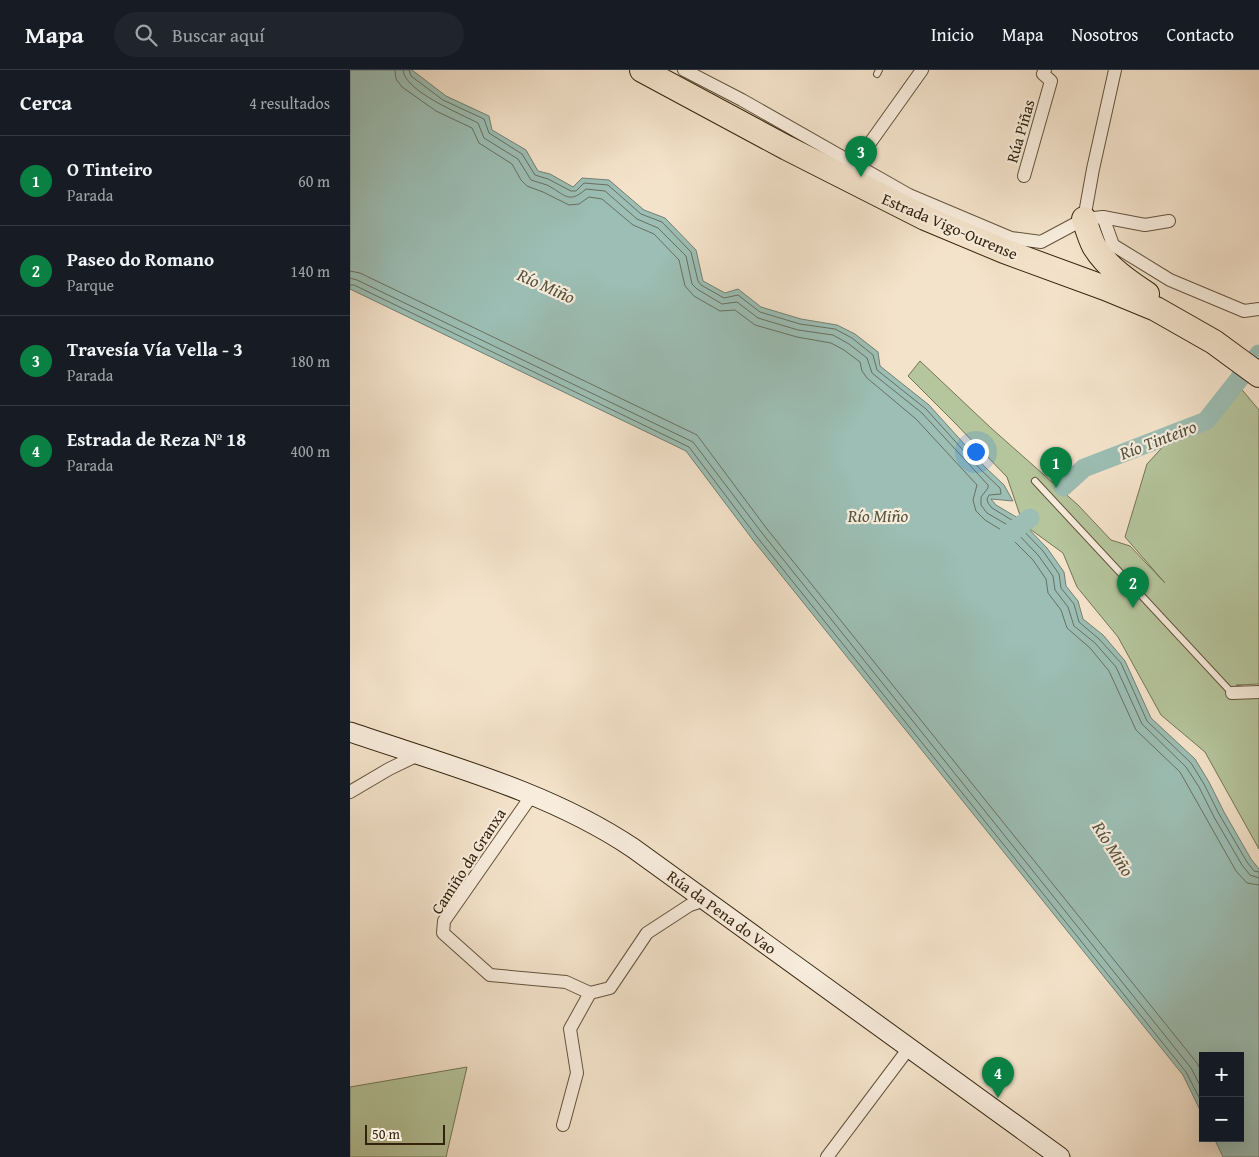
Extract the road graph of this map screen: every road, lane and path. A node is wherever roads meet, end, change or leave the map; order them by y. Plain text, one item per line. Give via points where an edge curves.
1 (642, 70) edge
2 (684, 70) edge
3 (922, 70) edge
4 (1045, 70) edge
5 (1114, 70) edge
6 (855, 164) junction
7 (1024, 176) dead end
8 (1093, 218) junction
9 (1170, 221) dead end
10 (1259, 309) edge
11 (1215, 339) junction
12 (1259, 375) edge
13 (1035, 481) dead end
14 (1259, 692) edge
15 (1232, 694) joint
16 (350, 732) edge
17 (418, 755) junction
18 (350, 792) edge
19 (532, 795) junction
20 (705, 900) junction
21 (590, 993) junction
22 (909, 1048) junction
23 (564, 1125) dead end
24 (827, 1157) edge
25 (1060, 1157) edge

1 - 11 highway, Estrada Vigo-Ourense via 925,218 1105,288
2 - 6 street
3 - 6 street
4 - 7 street, Rúa Piñas via 1043,74 1052,81
5 - 8 street via 1093,169
6 - 8 street via 909,195 1011,238 1041,242
8 - 9 street via 1145,226
8 - 10 street via 1114,245 1170,280 1244,311
8 - 11 highway via 1094,245 1123,278
11 - 12 highway, Estrada Vigo-Ourense
13 - 15 lane
14 - 15 street
16 - 17 main road, Rúa da Pena do Vao
17 - 18 street
17 - 19 main road, Rúa da Pena do Vao
19 - 20 main road, Rúa da Pena do Vao via 603,828
19 - 21 street, Camiño da Granxa via 444,921 444,933 490,975 566,982
20 - 21 street via 690,905 646,933 610,988
20 - 22 main road, Rúa da Pena do Vao
21 - 23 street via 570,1029 577,1073
22 - 24 street
22 - 25 main road, Rúa da Pena do Vao

